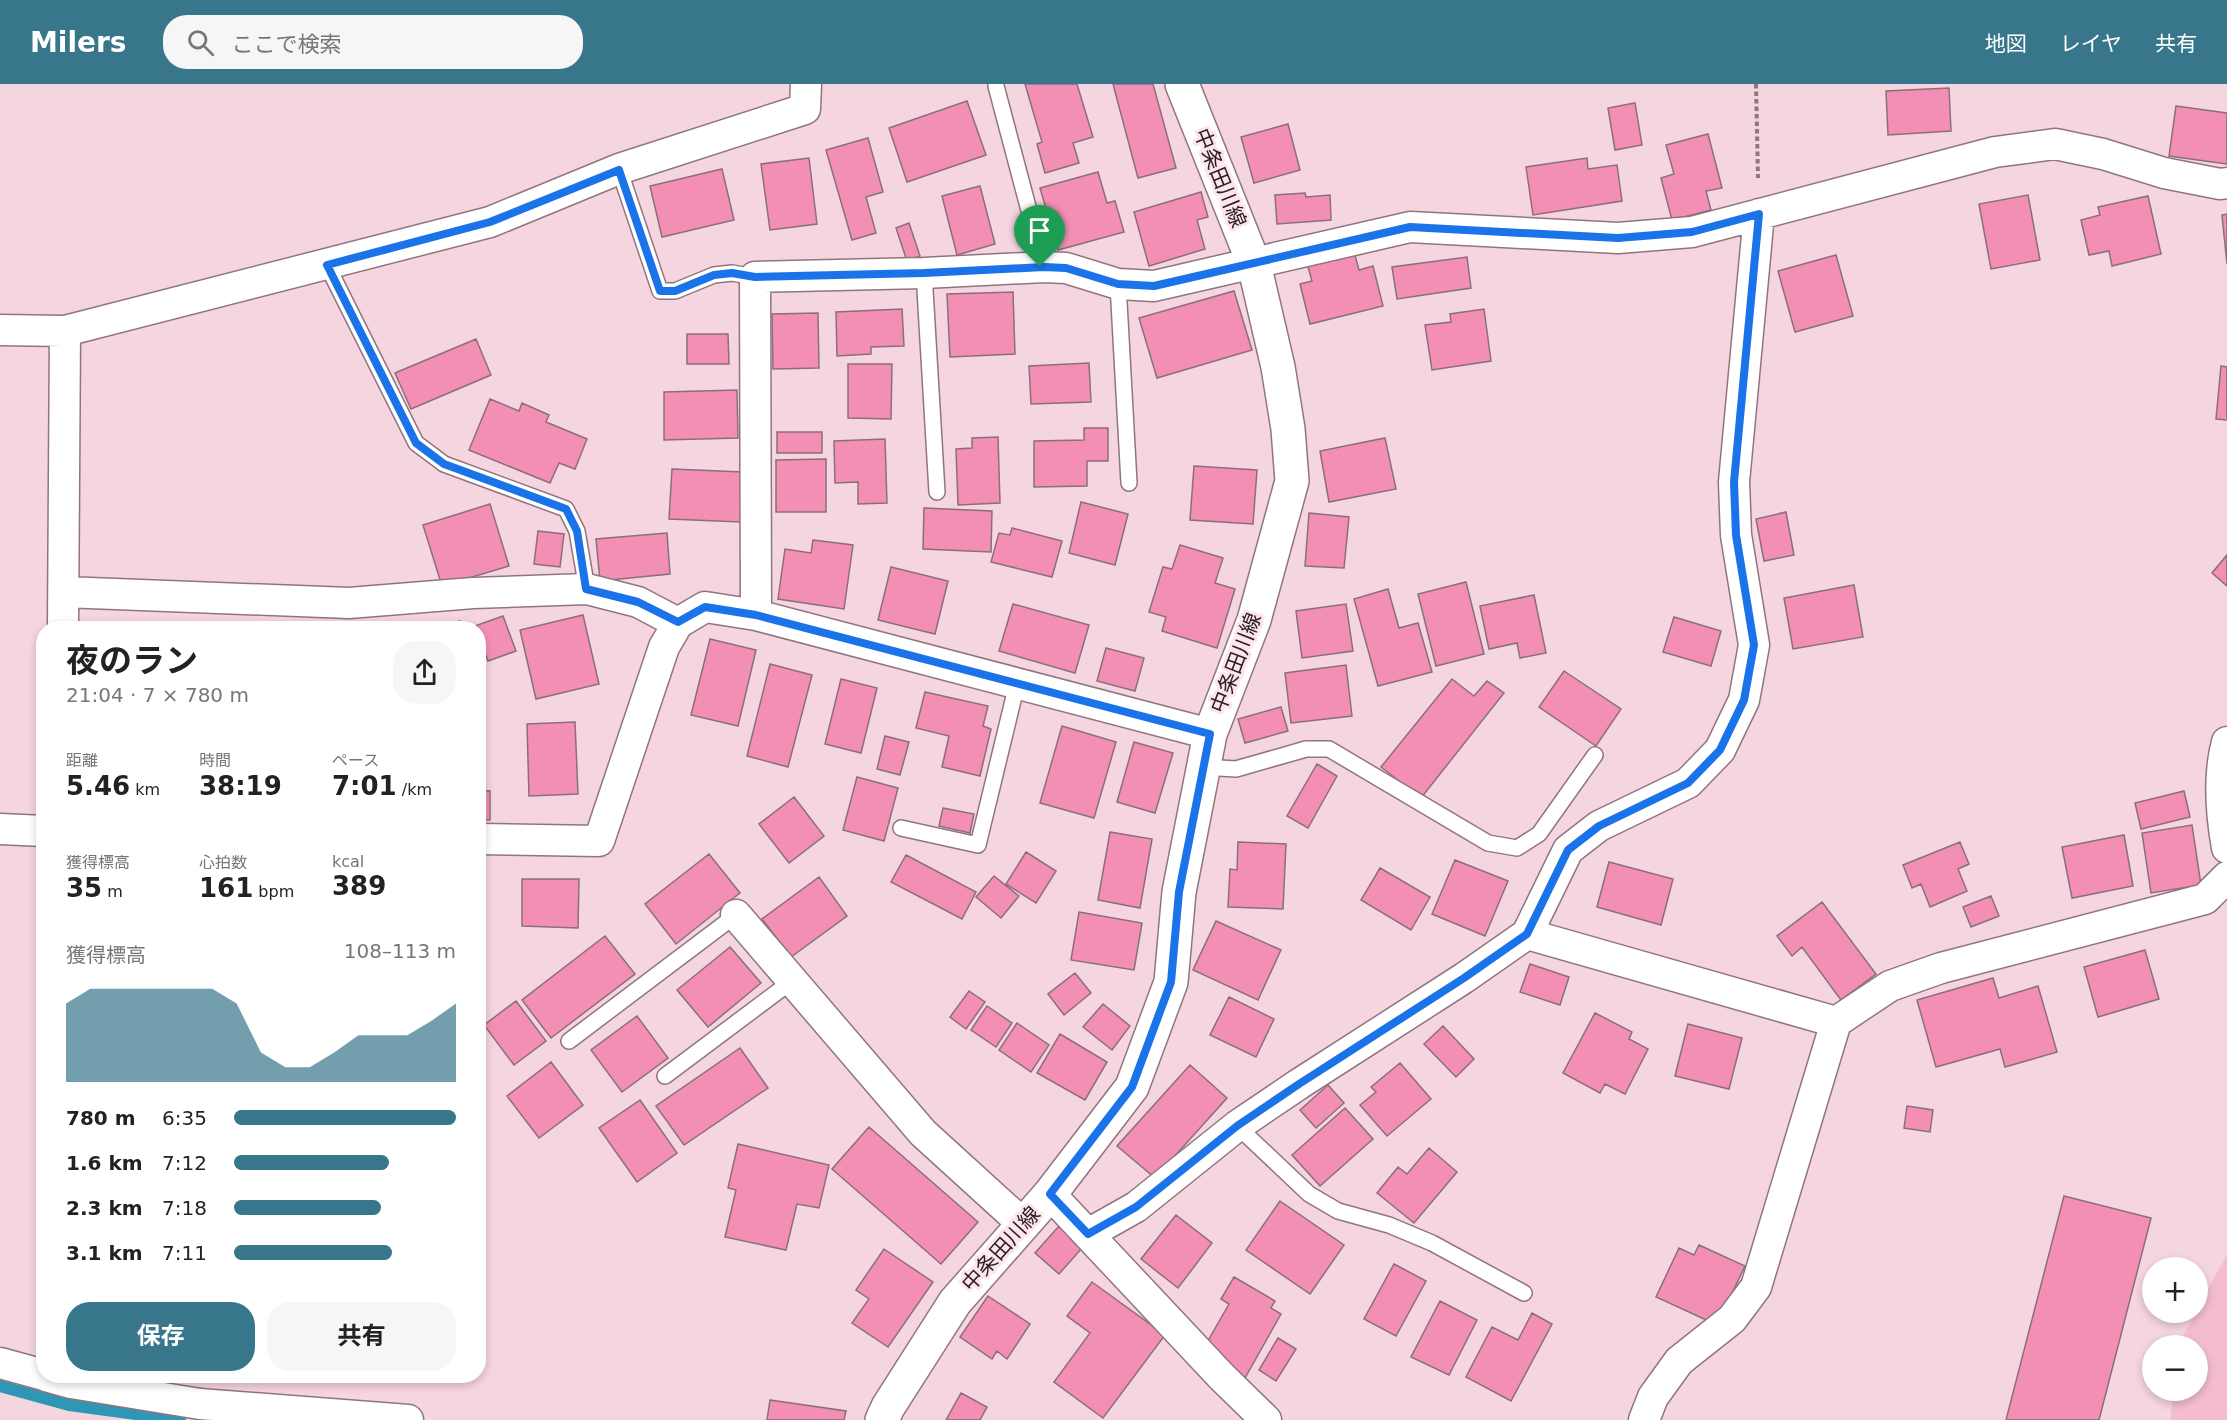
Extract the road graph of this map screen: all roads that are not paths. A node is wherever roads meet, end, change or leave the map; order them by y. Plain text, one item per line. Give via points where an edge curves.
1 (806, 84) edge
2 (1182, 84) edge
3 (996, 86) dead end
4 (619, 170) junction
5 (2227, 183) edge
6 (1759, 214) junction
7 (1254, 264) junction
8 (327, 265) junction
9 (1044, 267) junction
10 (924, 273) junction
11 (755, 277) junction
12 (1118, 284) junction
13 (0, 330) edge
14 (65, 331) junction
15 (1129, 483) dead end
16 (937, 492) dead end
17 (586, 589) junction
18 (64, 592) junction
19 (756, 615) junction
20 (63, 621) edge
21 (678, 622) junction
22 (1017, 684) junction
23 (1210, 734) junction
24 (2227, 742) edge
25 (1596, 755) dead end
26 (1202, 767) junction
27 (901, 828) dead end
28 (0, 830) edge
29 (36, 831) edge
30 (486, 838) edge
31 (2227, 848) edge
32 (2227, 877) edge
33 (736, 915) joint
34 (1527, 934) junction
35 (792, 981) junction
36 (1836, 1022) junction
37 (569, 1041) dead end
38 (665, 1076) dead end
39 (1237, 1126) junction
40 (1050, 1194) junction
41 (1023, 1224) junction
42 (1088, 1234) junction
43 (1524, 1293) dead end
44 (0, 1363) edge
45 (36, 1373) edge
46 (71, 1383) edge
47 (408, 1420) edge
48 (882, 1420) edge
49 (1266, 1420) edge
50 (1644, 1420) edge

1 - 4 street via 805,109
2 - 7 main road, 中条田川線
3 - 9 lane
4 - 8 street via 490,222
4 - 11 lane via 660,291 675,291 714,275
5 - 6 street via 2164,173 2055,144 1995,152
6 - 7 street via 1692,232 1618,238 1410,227
6 - 34 street via 1734,482 1736,535 1754,645 1744,700 1720,750 1688,783 1599,826 1568,850
7 - 12 street via 1154,286
7 - 23 main road, 中条田川線 via 1278,367 1292,481 1254,620
8 - 14 street
8 - 17 lane via 416,443 444,464 566,509 577,531
9 - 10 street
9 - 12 street via 1066,268
10 - 11 street
10 - 16 lane
11 - 19 street
12 - 15 lane
13 - 14 street
14 - 18 street
17 - 18 street via 349,603
17 - 21 street via 638,602
18 - 20 street
19 - 21 street via 705,607
19 - 22 street
21 - 30 street via 664,647 599,840
22 - 23 street
22 - 27 lane via 978,845
23 - 26 main road, 中条田川線
24 - 31 street via 2222,760
25 - 26 lane via 1539,834 1517,849 1488,843 1329,749 1306,748 1236,769
26 - 40 main road, 中条田川線 via 1179,892 1171,982 1132,1087
28 - 29 street
32 - 36 street via 2205,899 1941,968 1890,986
33 - 35 street
33 - 37 lane
34 - 36 street
34 - 39 street
35 - 38 lane
35 - 41 street via 923,1133
36 - 50 street via 1756,1287 1732,1318 1678,1361 1653,1397
39 - 42 street via 1136,1207
39 - 43 lane via 1309,1194 1338,1211 1432,1243
40 - 41 main road, 中条田川線
40 - 42 street
41 - 48 main road, 中条田川線 via 955,1302
42 - 49 street
44 - 45 street
46 - 47 street via 200,1404

